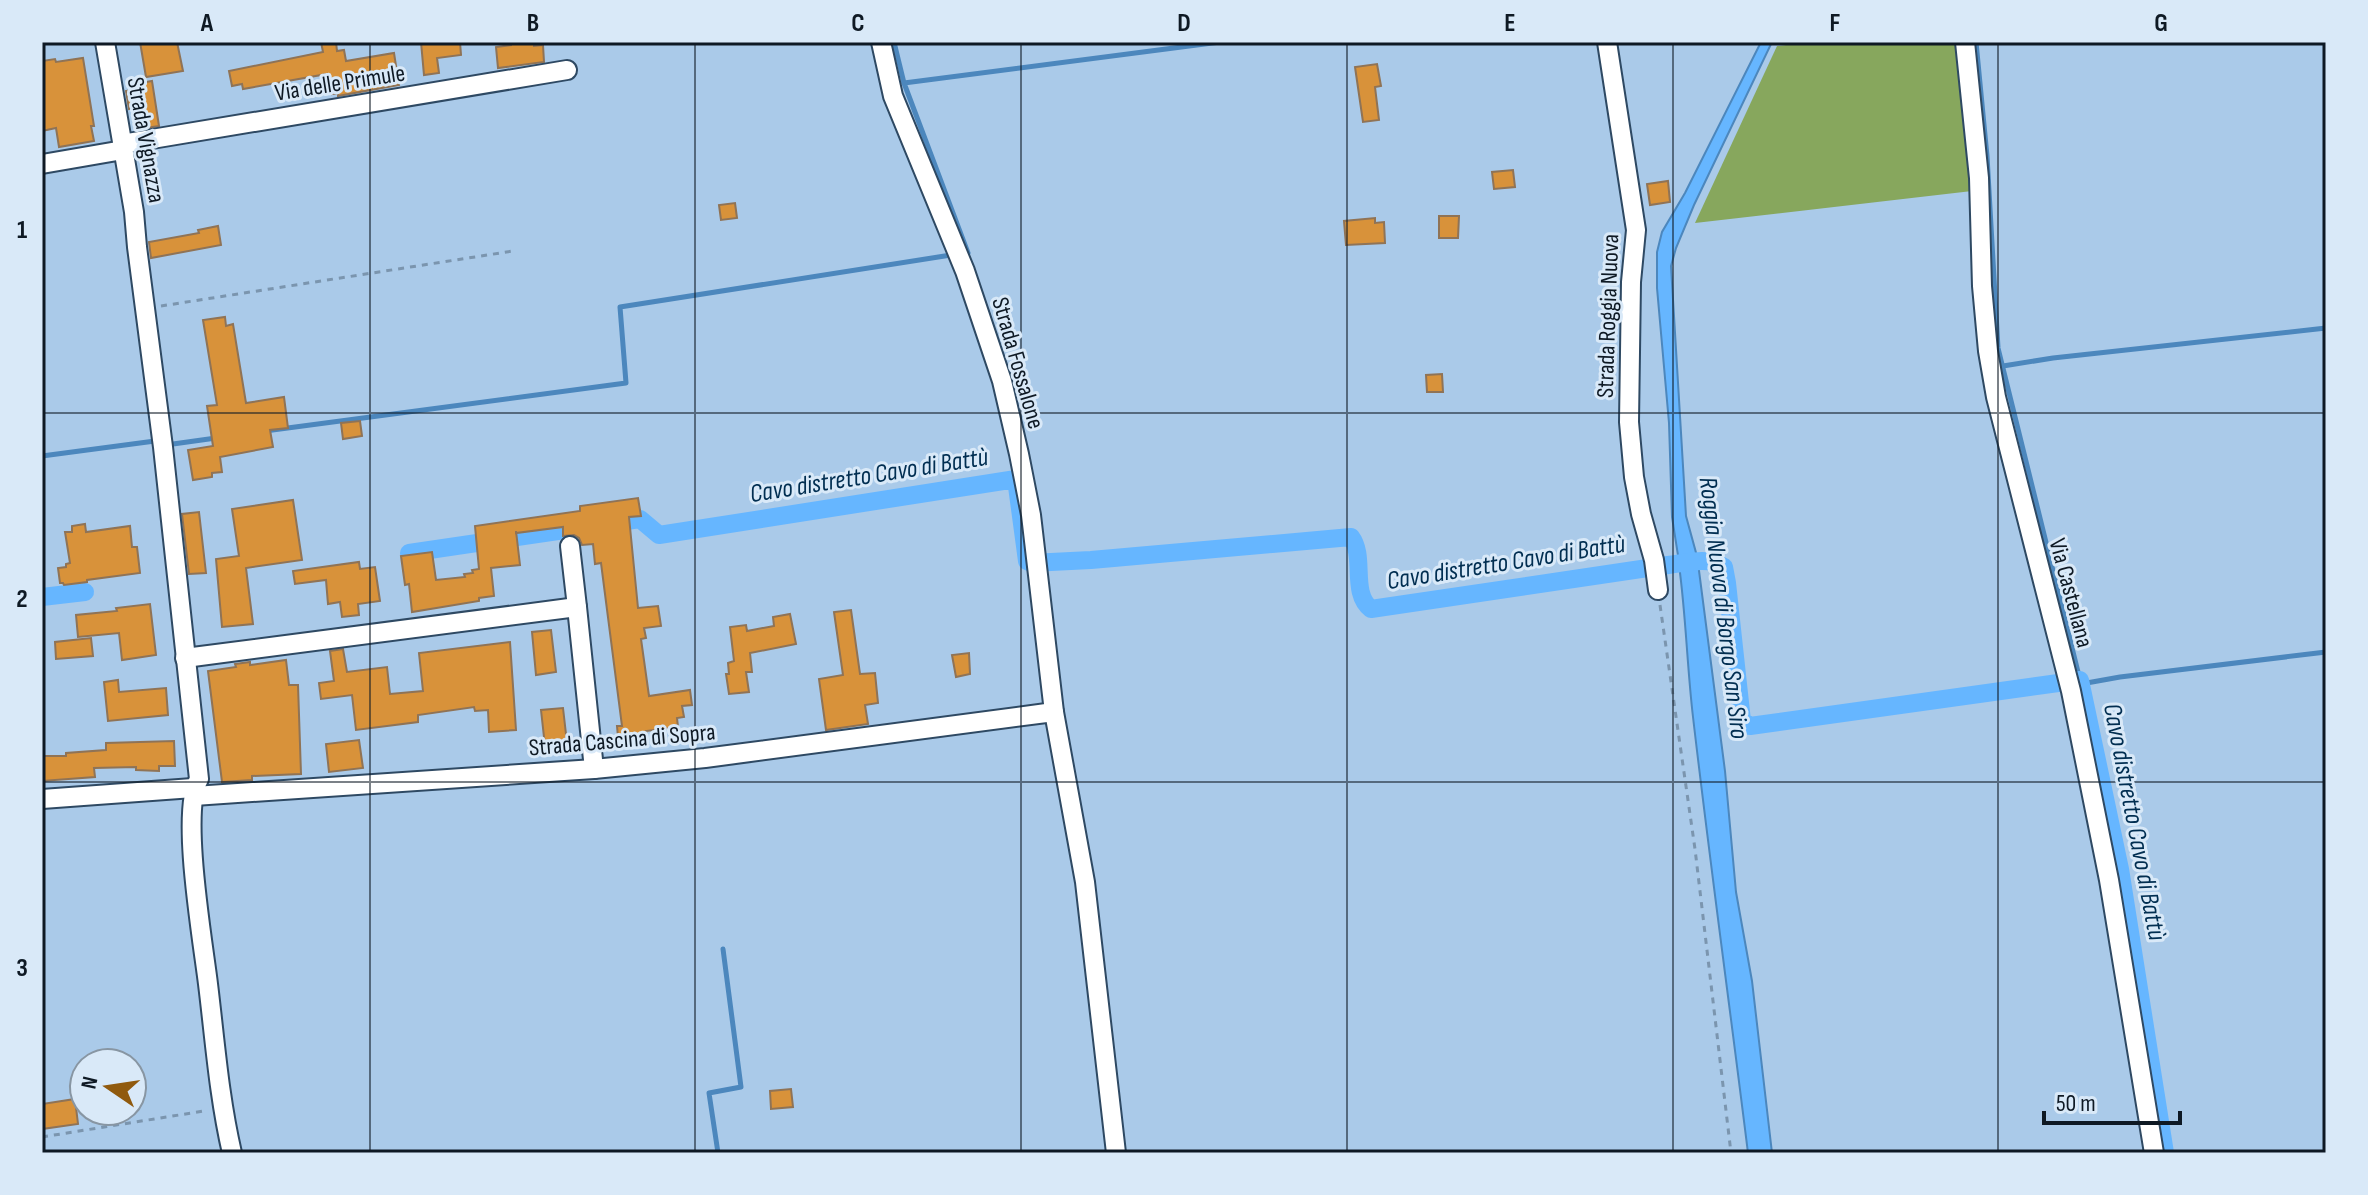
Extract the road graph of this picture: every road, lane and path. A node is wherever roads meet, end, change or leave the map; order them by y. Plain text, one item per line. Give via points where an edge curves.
1 (105, 42) edge
2 (881, 42) edge
3 (1607, 42) edge
4 (1965, 42) edge
5 (567, 70) dead end
6 (122, 147) junction
7 (42, 164) edge
8 (513, 251) dead end
9 (145, 309) junction
10 (570, 546) dead end
11 (1656, 574) joint
12 (577, 607) junction
13 (185, 658) junction
14 (1054, 712) junction
15 (594, 769) junction
16 (194, 792) junction
17 (42, 799) edge
18 (221, 1109) junction
19 (42, 1137) edge
20 (232, 1153) edge
21 (1116, 1153) edge
22 (1731, 1153) edge
23 (2154, 1153) edge

1 - 6 street, Strada Vignazza
2 - 14 street, Strada Fossalone via 893,96 965,271 1002,381 1031,515
3 - 11 street, Strada Roggia Nuova via 1636,230 1631,449
4 - 23 street, Via Castellana via 1988,351 2070,683
5 - 6 street, Via delle Primule
6 - 7 street, Via delle Primule
6 - 9 street, Strada Vignazza
8 - 9 path
9 - 13 street, Strada Vignazza
10 - 12 street
11 - 22 path
12 - 13 street
12 - 15 street
13 - 16 street, Strada Vignazza via 199,779
14 - 15 street, Strada Cascina di Sopra
14 - 21 street, Strada Fossalone via 1085,882
15 - 16 street, Strada Cascina di Sopra
16 - 17 street, Strada Cascina di Sopra
16 - 18 street, Strada Vignazza via 192,850
18 - 19 path
18 - 20 street, Strada Vignazza

